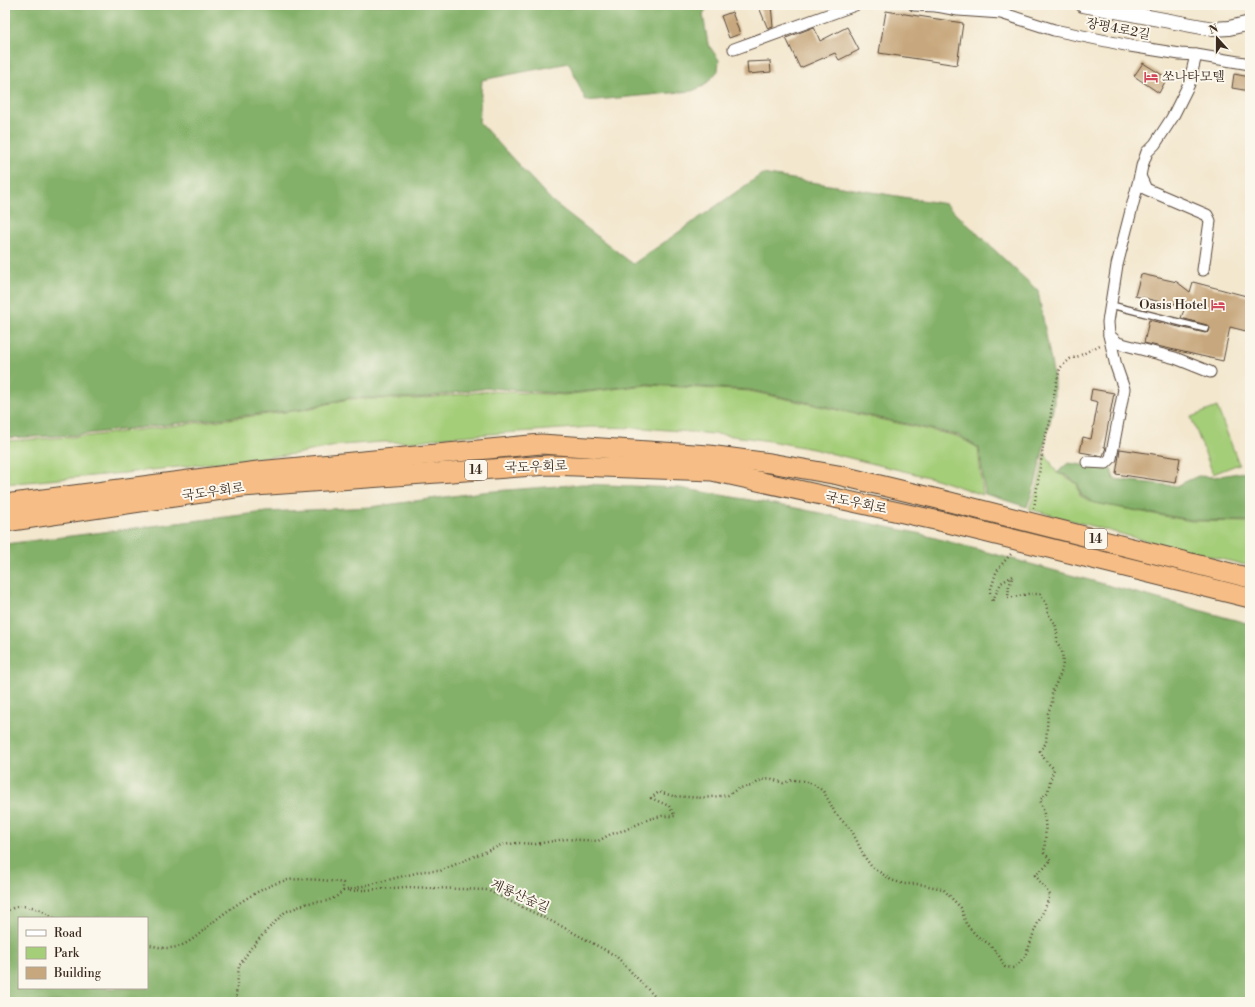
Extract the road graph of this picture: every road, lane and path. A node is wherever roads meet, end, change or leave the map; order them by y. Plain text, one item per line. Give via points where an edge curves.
1 (855, 5) edge
2 (914, 5) edge
3 (1083, 5) edge
4 (936, 6) edge
5 (1122, 8) edge
6 (1002, 9) edge
7 (1250, 22) edge
8 (734, 49) dead end
9 (1196, 55) junction
10 (1250, 64) edge
11 (1140, 176) junction
12 (1203, 270) dead end
13 (1111, 305) junction
14 (1206, 329) dead end
15 (1109, 335) junction
16 (1210, 372) dead end
17 (1087, 462) dead end
18 (5, 504) edge
19 (5, 522) edge
20 (1032, 522) junction
21 (1025, 542) junction
22 (1250, 578) edge
23 (1250, 598) edge
24 (343, 891) junction
25 (5, 912) edge
26 (52, 917) edge
27 (148, 944) edge
28 (233, 1002) edge
29 (660, 1002) edge

1 - 8 street
2 - 4 street, 장평4로2길
3 - 5 street
4 - 6 street, 장평4로2길 via 958,10
5 - 7 street via 1213,29
6 - 9 street, 장평4로2길 via 1054,30 1155,51
9 - 10 street, 장평4로2길
9 - 11 street via 1189,84 1172,118 1147,152
11 - 12 street via 1146,189 1207,215 1210,221
11 - 13 street via 1117,265
13 - 14 lane
13 - 15 street
15 - 16 street via 1118,343 1175,358
15 - 17 street via 1124,389 1111,458 1106,463
15 - 20 path via 1100,344 1070,359 1060,368 1044,441
18 - 20 highway, 국도우회로 / 14, bridge via 258,471 541,444 709,454 755,461 838,475
19 - 21 highway, 국도우회로 / 14, bridge via 242,487 548,465 712,471
20 - 22 highway, 14, bridge
21 - 23 highway, 14, bridge
21 - 24 path via 1008,556 996,573 990,592 992,602 1001,583 1013,576 1008,598 1040,594 1046,603 1048,614 1055,623 1063,663 1052,692 1046,743 1040,751 1054,770 1048,792 1040,800 1046,820 1044,853 1051,860 1035,875 1050,895 1031,945 1022,961 1014,968 1005,967 989,944 966,924 961,908 943,889 891,880 871,866 852,831 835,813 822,791 813,784 803,781 783,783 772,779 761,780 728,795 703,798 673,796 659,792 651,798 669,806 675,816 649,819 598,841 565,839 536,844 502,845 440,870
24 - 27 path via 343,884 334,882 288,880 269,886 226,911 191,941 168,948
24 - 28 path via 327,901 308,903 285,912 269,928 250,948 239,966
24 - 29 path, 계룡산숲길 via 407,887 487,890 563,926 616,956
25 - 26 path via 12,908 38,908

